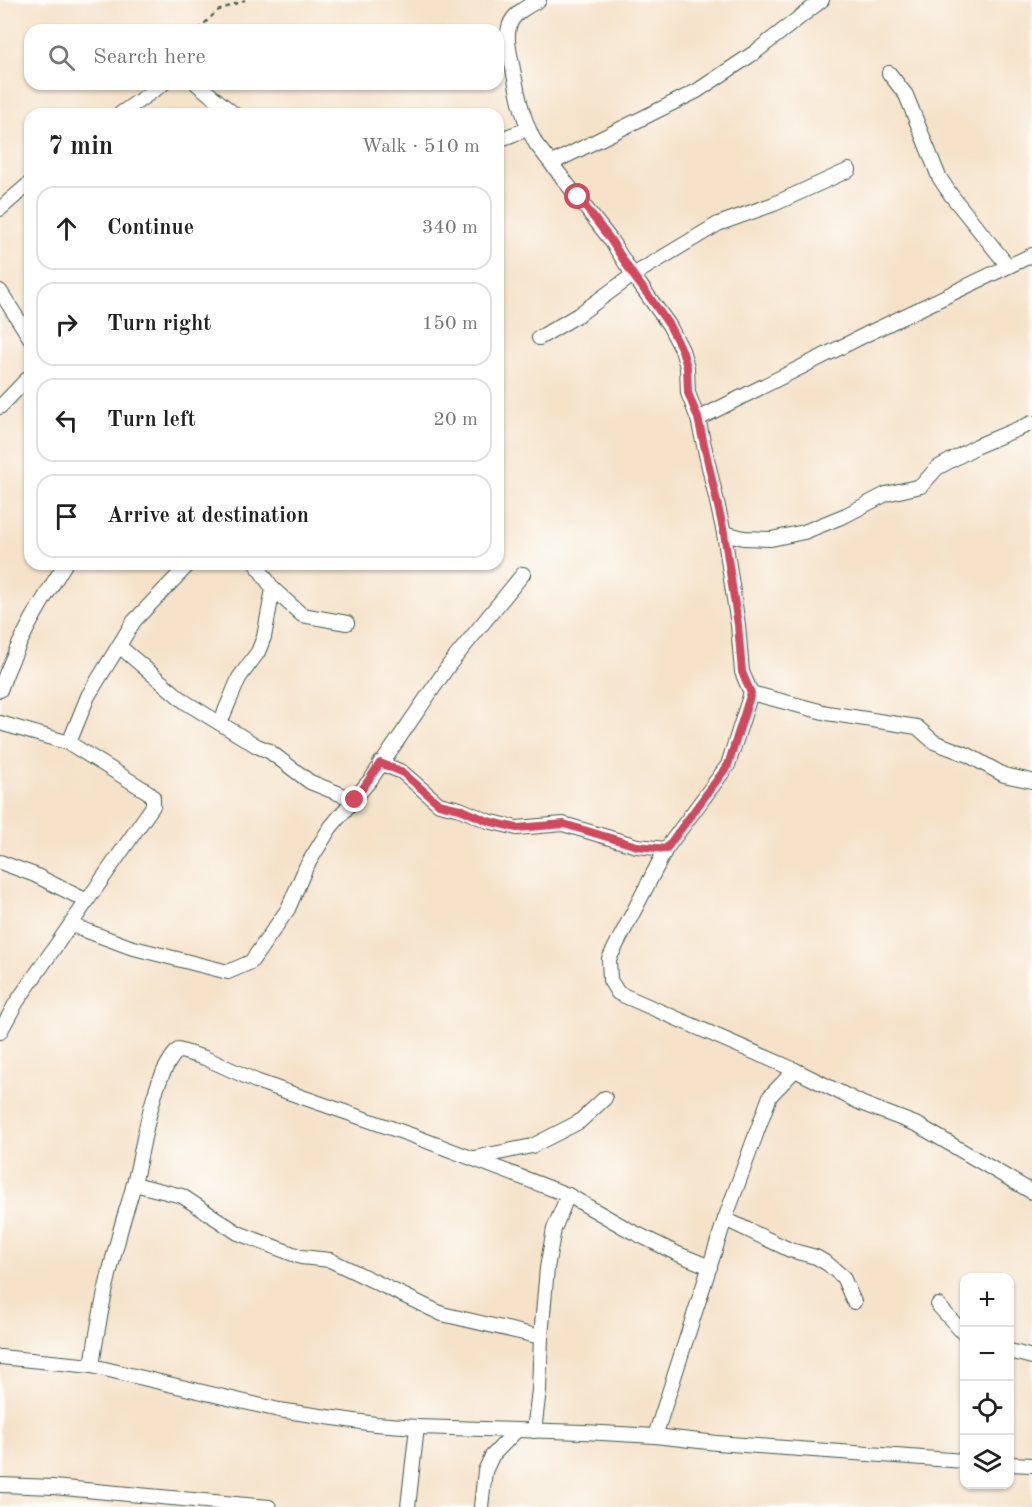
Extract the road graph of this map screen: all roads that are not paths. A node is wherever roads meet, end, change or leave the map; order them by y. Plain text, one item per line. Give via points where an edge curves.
1 (539, 0) edge
2 (822, 0) edge
3 (889, 73) dead end
4 (154, 90) edge
5 (204, 90) edge
6 (129, 108) edge
7 (227, 108) edge
8 (528, 129) junction
9 (504, 138) edge
10 (552, 163) junction
11 (849, 170) dead end
12 (24, 188) edge
13 (0, 208) edge
14 (1032, 255) edge
15 (1008, 266) junction
16 (633, 275) junction
17 (0, 291) edge
18 (24, 329) edge
19 (539, 338) dead end
20 (24, 382) edge
21 (0, 407) edge
22 (698, 418) junction
23 (1032, 423) edge
24 (724, 533) junction
25 (61, 570) edge
26 (183, 570) edge
27 (260, 570) edge
28 (523, 574) dead end
29 (273, 589) junction
30 (347, 623) dead end
31 (119, 646) junction
32 (0, 690) edge
33 (751, 693) junction
34 (0, 723) edge
35 (220, 723) junction
36 (69, 743) junction
37 (380, 763) junction
38 (1032, 781) edge
39 (355, 800) junction
40 (666, 849) junction
41 (0, 862) edge
42 (87, 901) junction
43 (71, 925) junction
44 (0, 1032) edge
45 (795, 1070) junction
46 (604, 1098) dead end
47 (472, 1158) junction
48 (134, 1184) junction
49 (1032, 1192) edge
50 (568, 1195) junction
51 (725, 1219) junction
52 (710, 1267) junction
53 (854, 1302) dead end
54 (938, 1305) dead end
55 (960, 1330) edge
56 (541, 1337) junction
57 (1014, 1352) edge
58 (0, 1357) edge
59 (1032, 1357) edge
60 (92, 1366) junction
61 (417, 1427) junction
62 (516, 1431) junction
63 (534, 1431) junction
64 (655, 1436) junction
65 (960, 1461) edge
66 (1014, 1464) edge
67 (1032, 1466) edge
68 (0, 1485) edge
69 (269, 1507) edge
70 (408, 1507) edge
71 (481, 1507) edge

1 - 8 street via 513,18 507,38
2 - 10 street via 697,91
3 - 15 street via 909,101 939,177
4 - 6 street
5 - 7 street
8 - 9 street
8 - 10 street
10 - 16 street
11 - 16 street via 718,224
12 - 13 street
14 - 15 street
15 - 22 street
16 - 19 street
16 - 22 street via 682,350 688,393
17 - 18 street
20 - 21 street
22 - 24 street
23 - 24 street via 937,468 921,486 885,494 804,532 771,539
24 - 33 street via 742,672
25 - 32 street via 12,657
26 - 31 street via 134,621
27 - 29 street
28 - 37 street via 449,665
29 - 30 street via 302,615
29 - 35 street via 264,638 239,678
31 - 35 street via 185,702
31 - 36 street via 88,696
33 - 38 street via 827,713 917,727 934,741 1004,775
33 - 40 street via 728,765
34 - 36 street
35 - 39 street via 269,751 310,782
36 - 42 street via 153,797 153,806
37 - 39 street
37 - 40 street via 402,772 439,804 488,821 517,828 564,824 637,846
39 - 43 street via 330,828 306,867 288,909 251,962 228,972 130,947
40 - 45 street via 609,958 610,980 618,993
41 - 42 street
42 - 43 street
43 - 44 street
45 - 49 street via 863,1104 918,1125
45 - 51 street via 770,1096
46 - 47 street via 579,1122 532,1146
47 - 48 street via 178,1050 162,1073
47 - 50 street
48 - 56 street via 182,1196 238,1233 301,1257 330,1260 442,1314
48 - 60 street via 105,1287
50 - 52 street via 629,1230
50 - 56 street via 552,1240
51 - 52 street
51 - 53 street via 828,1264 843,1277
52 - 64 street
54 - 55 street
56 - 63 street
57 - 59 street
58 - 60 street
60 - 61 street via 279,1410
61 - 62 street
61 - 70 street
62 - 63 street
62 - 71 street via 492,1456 485,1471
63 - 64 street
64 - 65 street
66 - 67 street
68 - 69 street

